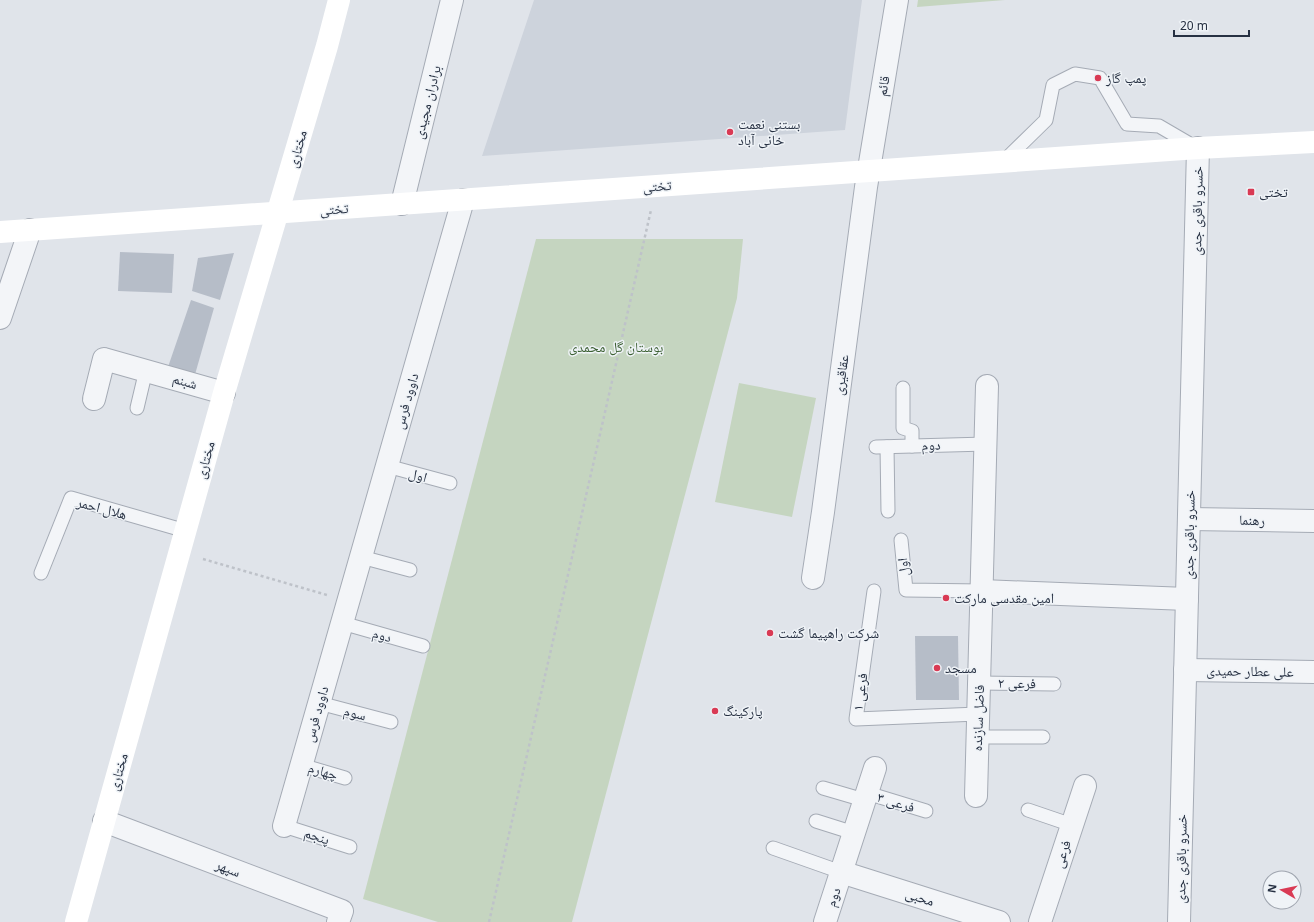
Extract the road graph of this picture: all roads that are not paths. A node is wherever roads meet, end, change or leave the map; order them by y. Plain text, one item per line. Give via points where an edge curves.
1 (339, 0) edge
2 (452, 0) edge
3 (897, 0) edge
4 (1314, 142) edge
5 (1198, 148) junction
6 (1002, 162) junction
7 (869, 172) junction
8 (463, 200) junction
9 (402, 204) junction
10 (275, 219) junction
11 (30, 230) junction
12 (0, 232) edge
13 (0, 318) edge
14 (146, 370) junction
15 (987, 386) dead end
16 (903, 388) dead end
17 (224, 393) junction
18 (94, 400) dead end
19 (137, 408) dead end
20 (986, 444) junction
21 (912, 446) junction
22 (387, 466) junction
23 (450, 483) dead end
24 (888, 511) dead end
25 (1189, 519) junction
26 (1314, 521) edge
27 (186, 531) junction
28 (901, 540) dead end
29 (361, 557) junction
30 (410, 570) dead end
31 (41, 573) dead end
32 (813, 578) dead end
33 (874, 591) dead end
34 (982, 591) junction
35 (1187, 599) junction
36 (342, 623) junction
37 (423, 646) dead end
38 (1185, 670) junction
39 (1314, 672) edge
40 (980, 683) junction
41 (1054, 684) dead end
42 (319, 703) junction
43 (978, 714) junction
44 (391, 722) dead end
45 (978, 736) junction
46 (1043, 736) dead end
47 (301, 765) junction
48 (875, 768) dead end
49 (345, 778) dead end
50 (1085, 786) dead end
51 (823, 788) dead end
52 (976, 796) dead end
53 (866, 797) junction
54 (1028, 810) dead end
55 (926, 811) dead end
56 (104, 821) junction
57 (816, 821) dead end
58 (1072, 825) junction
59 (284, 826) joint
60 (854, 833) junction
61 (350, 847) dead end
62 (773, 848) dead end
63 (841, 872) junction
64 (76, 922) edge
65 (338, 922) edge
66 (825, 922) edge
67 (999, 922) edge
68 (1040, 922) edge
69 (1179, 922) edge

1 - 10 main road, مختاری
2 - 9 street, برادران مجیدی
3 - 7 street, قائم
4 - 5 main road, تختی
5 - 6 main road, تختی
5 - 6 lane via 1159,126 1126,124 1100,78 1075,74 1053,85 1046,120
5 - 25 street, خسرو باقری جدی
6 - 7 main road, تختی
7 - 8 main road, تختی
7 - 32 street, عقاقیری
8 - 9 main road, تختی
8 - 22 street, داوود فرس
9 - 10 main road, تختی
10 - 11 main road, تختی
10 - 17 main road, مختاری
11 - 12 main road, تختی
11 - 13 street
14 - 17 street, شبنم
14 - 18 street, شبنم via 104,359
14 - 19 lane
15 - 20 street, فاضل سازنده
16 - 21 lane via 903,428 912,431
17 - 27 main road, مختاری
20 - 21 lane, دوم
20 - 34 street, فاضل سازنده
21 - 24 lane, دوم via 882,447
22 - 23 lane, اول
22 - 29 street, داوود فرس
25 - 26 street, رهنما
25 - 35 street, خسرو باقری جدی
27 - 31 lane, هلال احمر via 71,498
27 - 56 main road, مختاری
28 - 34 lane, اول via 906,590
29 - 30 lane
29 - 36 street, داوود فرس
33 - 43 lane, فرعی ۱ via 856,719
34 - 35 street
34 - 40 street, فاضل سازنده
35 - 38 street, خسرو باقری جدی
36 - 37 lane, دوم
36 - 42 street, داوود فرس
38 - 39 street, علی عطار حمیدی
38 - 69 street, خسرو باقری جدی
40 - 41 lane, فرعی ۲
40 - 43 street, فاضل سازنده
42 - 44 lane, سوم
42 - 47 street, داوود فرس
43 - 45 street, فاضل سازنده
45 - 46 lane
45 - 52 street, فاضل سازنده
47 - 49 lane, چهارم
47 - 59 street, داوود فرس
48 - 53 street
50 - 58 street, فرعی
51 - 53 lane
53 - 55 lane, فرعی ۳
53 - 60 street
54 - 58 lane
56 - 64 main road, مختاری
56 - 65 street, سپهر via 342,911
57 - 60 lane
58 - 68 street, فرعی
59 - 61 lane, پنجم
60 - 63 street
62 - 63 lane
63 - 66 street, دوم
63 - 67 street, محبی

